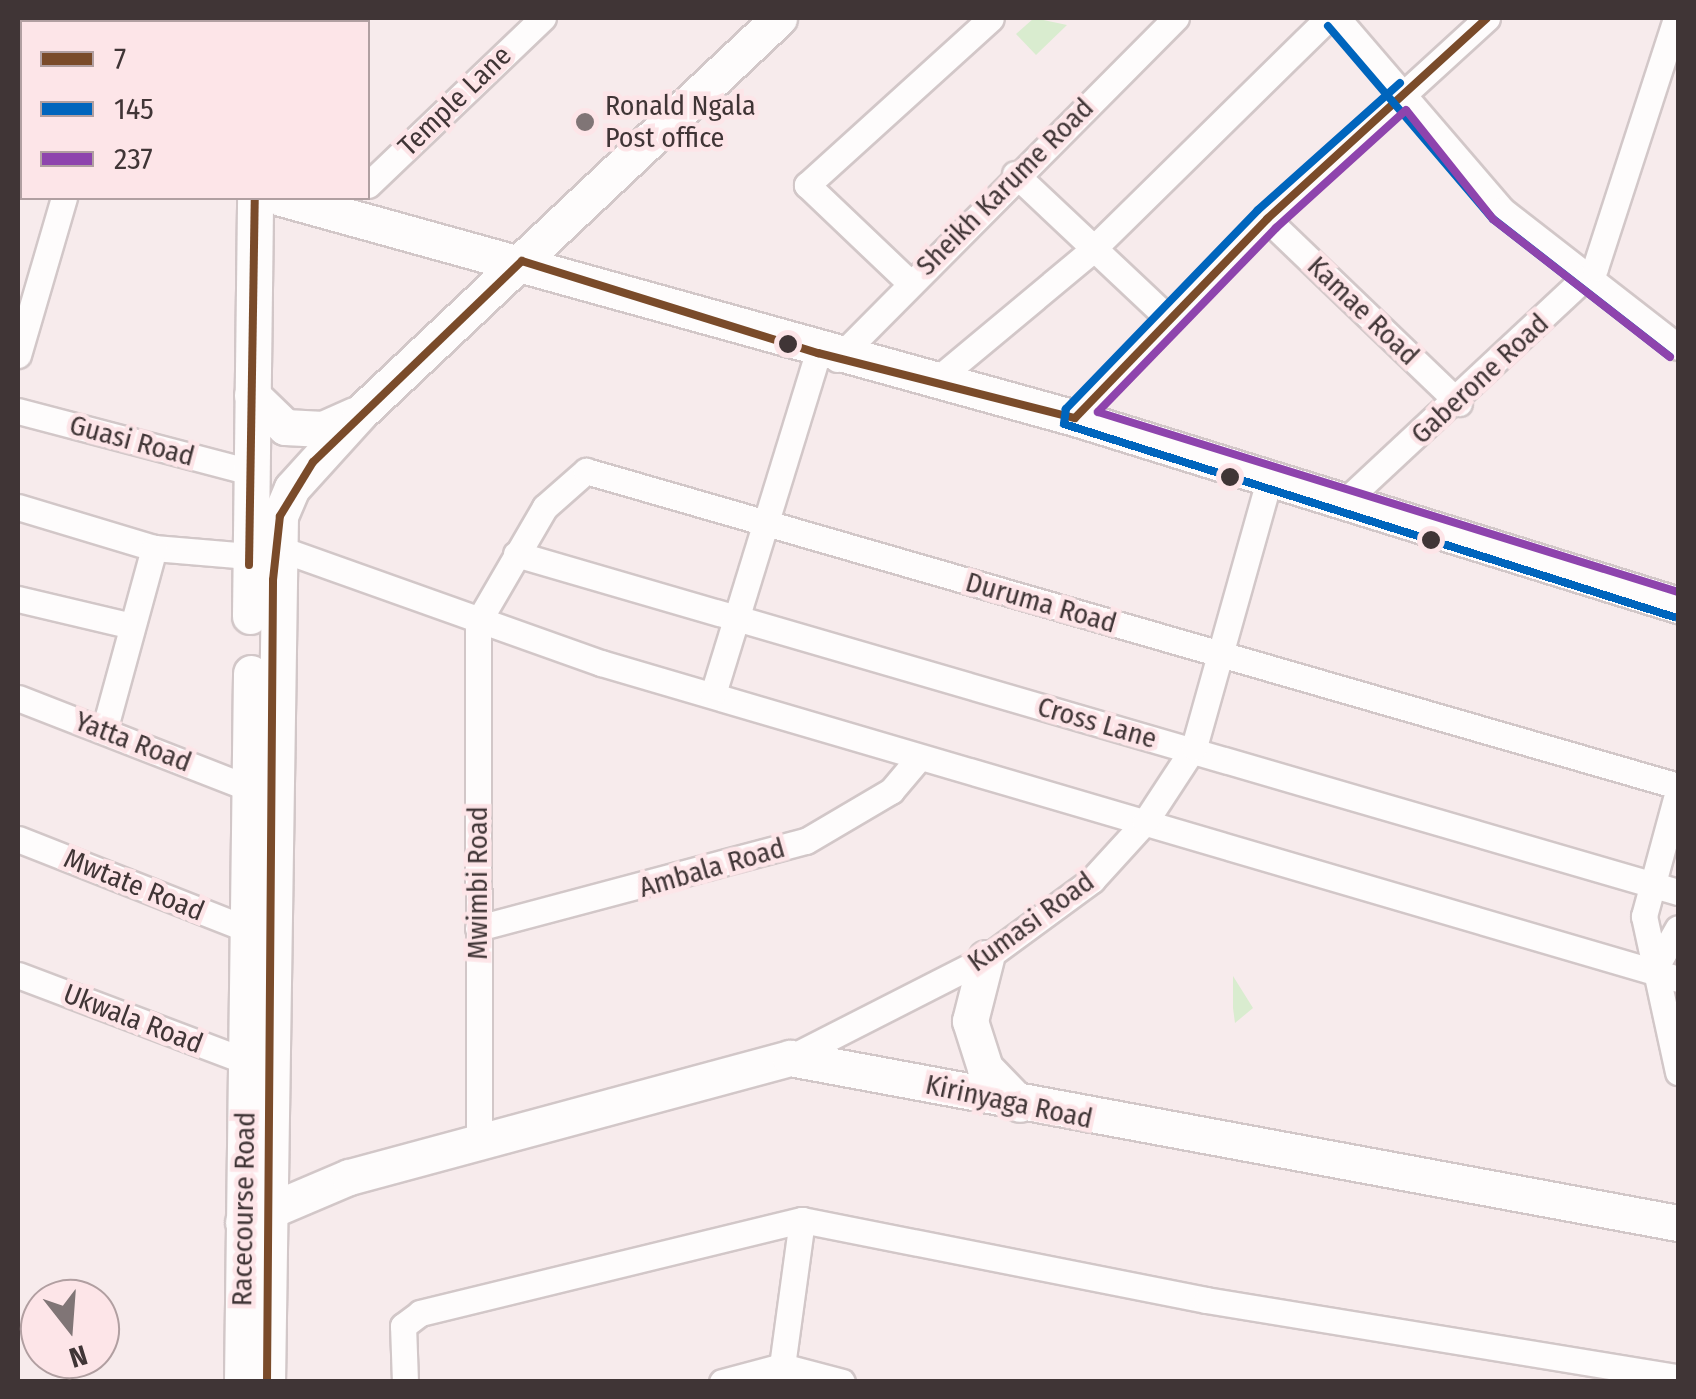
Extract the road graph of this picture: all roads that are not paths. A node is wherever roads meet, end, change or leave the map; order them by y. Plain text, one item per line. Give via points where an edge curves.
1 (543, 18) edge
2 (779, 18) edge
3 (991, 18) edge
4 (1176, 18) edge
5 (1328, 18) edge
6 (1337, 18) edge
7 (1488, 18) edge
8 (1676, 18) edge
9 (1408, 92) junction
10 (1015, 174) junction
11 (370, 183) edge
12 (63, 200) edge
13 (255, 200) edge
14 (297, 200) edge
15 (345, 206) edge
16 (1267, 219) junction
17 (1092, 251) junction
18 (522, 261) junction
19 (1584, 280) junction
20 (909, 282) junction
21 (1168, 319) junction
22 (1678, 347) edge
23 (18, 355) edge
24 (827, 356) junction
25 (934, 382) junction
26 (252, 395) junction
27 (1459, 403) junction
28 (18, 410) edge
29 (360, 412) junction
30 (1075, 418) junction
31 (247, 472) junction
32 (1269, 481) junction
33 (1344, 502) junction
34 (18, 507) edge
35 (769, 521) junction
36 (154, 548) junction
37 (262, 552) junction
38 (516, 554) junction
39 (18, 598) edge
40 (1678, 606) edge
41 (739, 618) junction
42 (478, 622) junction
43 (128, 625) junction
44 (1220, 654) junction
45 (713, 694) junction
46 (18, 698) edge
47 (104, 731) junction
48 (1194, 747) junction
49 (920, 758) junction
50 (249, 788) junction
51 (1678, 789) edge
52 (1145, 822) junction
53 (18, 839) edge
54 (1651, 882) junction
55 (1678, 892) edge
56 (478, 928) junction
57 (1678, 928) edge
58 (251, 931) junction
59 (986, 958) junction
60 (1666, 974) edge
61 (18, 976) edge
62 (790, 1058) junction
63 (248, 1062) junction
64 (1678, 1072) edge
65 (1020, 1104) junction
66 (479, 1144) junction
67 (259, 1158) junction
68 (350, 1177) junction
69 (258, 1215) junction
70 (802, 1220) junction
71 (1678, 1223) edge
72 (782, 1366) junction
73 (1678, 1376) edge
74 (242, 1382) edge
75 (268, 1382) edge
76 (405, 1382) edge
77 (722, 1382) edge
78 (842, 1382) edge

1 - 11 street, Temple Lane
2 - 18 main road
3 - 20 street via 807,185
4 - 10 street, Sheikh Karume Road
5 - 17 street
6 - 9 street
7 - 9 street
8 - 19 street, Gaberone Road via 1610,243
9 - 16 street
9 - 19 street via 1472,178
10 - 17 street
10 - 20 street, Sheikh Karume Road
12 - 23 street
13 - 26 main road, Racecourse Road
14 - 15 main road
15 - 18 main road
16 - 21 street
16 - 27 street, Kamae Road
17 - 21 street
17 - 25 street
18 - 24 main road
18 - 29 main road
19 - 22 street
19 - 27 street, Gaberone Road
20 - 24 street, Sheikh Karume Road
21 - 30 street
24 - 25 main road
24 - 35 street, Sheikh Karume Road
25 - 30 main road
26 - 29 main road via 268,417 304,431
26 - 31 main road, Racecourse Road
27 - 33 street, Gaberone Road
28 - 31 street, Guasi Road
29 - 37 main road, Racecourse Road via 292,488
30 - 32 main road
31 - 37 main road, Racecourse Road
32 - 33 main road
32 - 44 street, Kumasi Road
33 - 40 main road
34 - 36 street
35 - 38 street, Duruma Road via 586,472 558,490
35 - 41 street, Sheikh Karume Road
35 - 44 street, Duruma Road
36 - 37 street
36 - 43 street
37 - 42 street
37 - 50 main road, Racecourse Road
37 - 67 main road, Racecourse Road
38 - 41 street, Cross Lane
38 - 42 street, Duruma Road
39 - 43 street
41 - 45 street, Sheikh Karume Road
41 - 48 street, Cross Lane
42 - 45 street
42 - 56 street, Mwimbi Road
43 - 47 street
44 - 48 street, Kumasi Road
44 - 51 street, Duruma Road
45 - 49 street
46 - 47 street, Yatta Road
47 - 50 street, Yatta Road
48 - 52 street, Kumasi Road
48 - 54 street, Cross Lane
49 - 52 street
49 - 56 street, Ambala Road via 891,791 806,841
50 - 58 main road, Racecourse Road
51 - 54 street
52 - 59 street, Kumasi Road via 1092,880
52 - 60 street
53 - 58 street, Mwtate Road
54 - 55 street, Cross Lane
54 - 60 street via 1644,934
56 - 66 street, Mwimbi Road
57 - 60 street
58 - 63 main road, Racecourse Road
59 - 62 street, Kumasi Road
59 - 65 main road via 970,1021 985,1068
60 - 64 street
61 - 63 street, Ukwala Road
62 - 65 main road, Kirinyaga Road
62 - 66 main road, Kirinyaga Road
63 - 67 main road, Racecourse Road
65 - 71 main road, Kirinyaga Road
66 - 68 main road, Kirinyaga Road
67 - 68 main road
67 - 69 main road, Racecourse Road
68 - 69 main road, Kirinyaga Road
69 - 74 main road, Racecourse Road
69 - 75 main road, Racecourse Road
70 - 72 street
70 - 73 street via 1206,1300
70 - 76 street via 420,1313 402,1326
72 - 77 street
72 - 78 street

